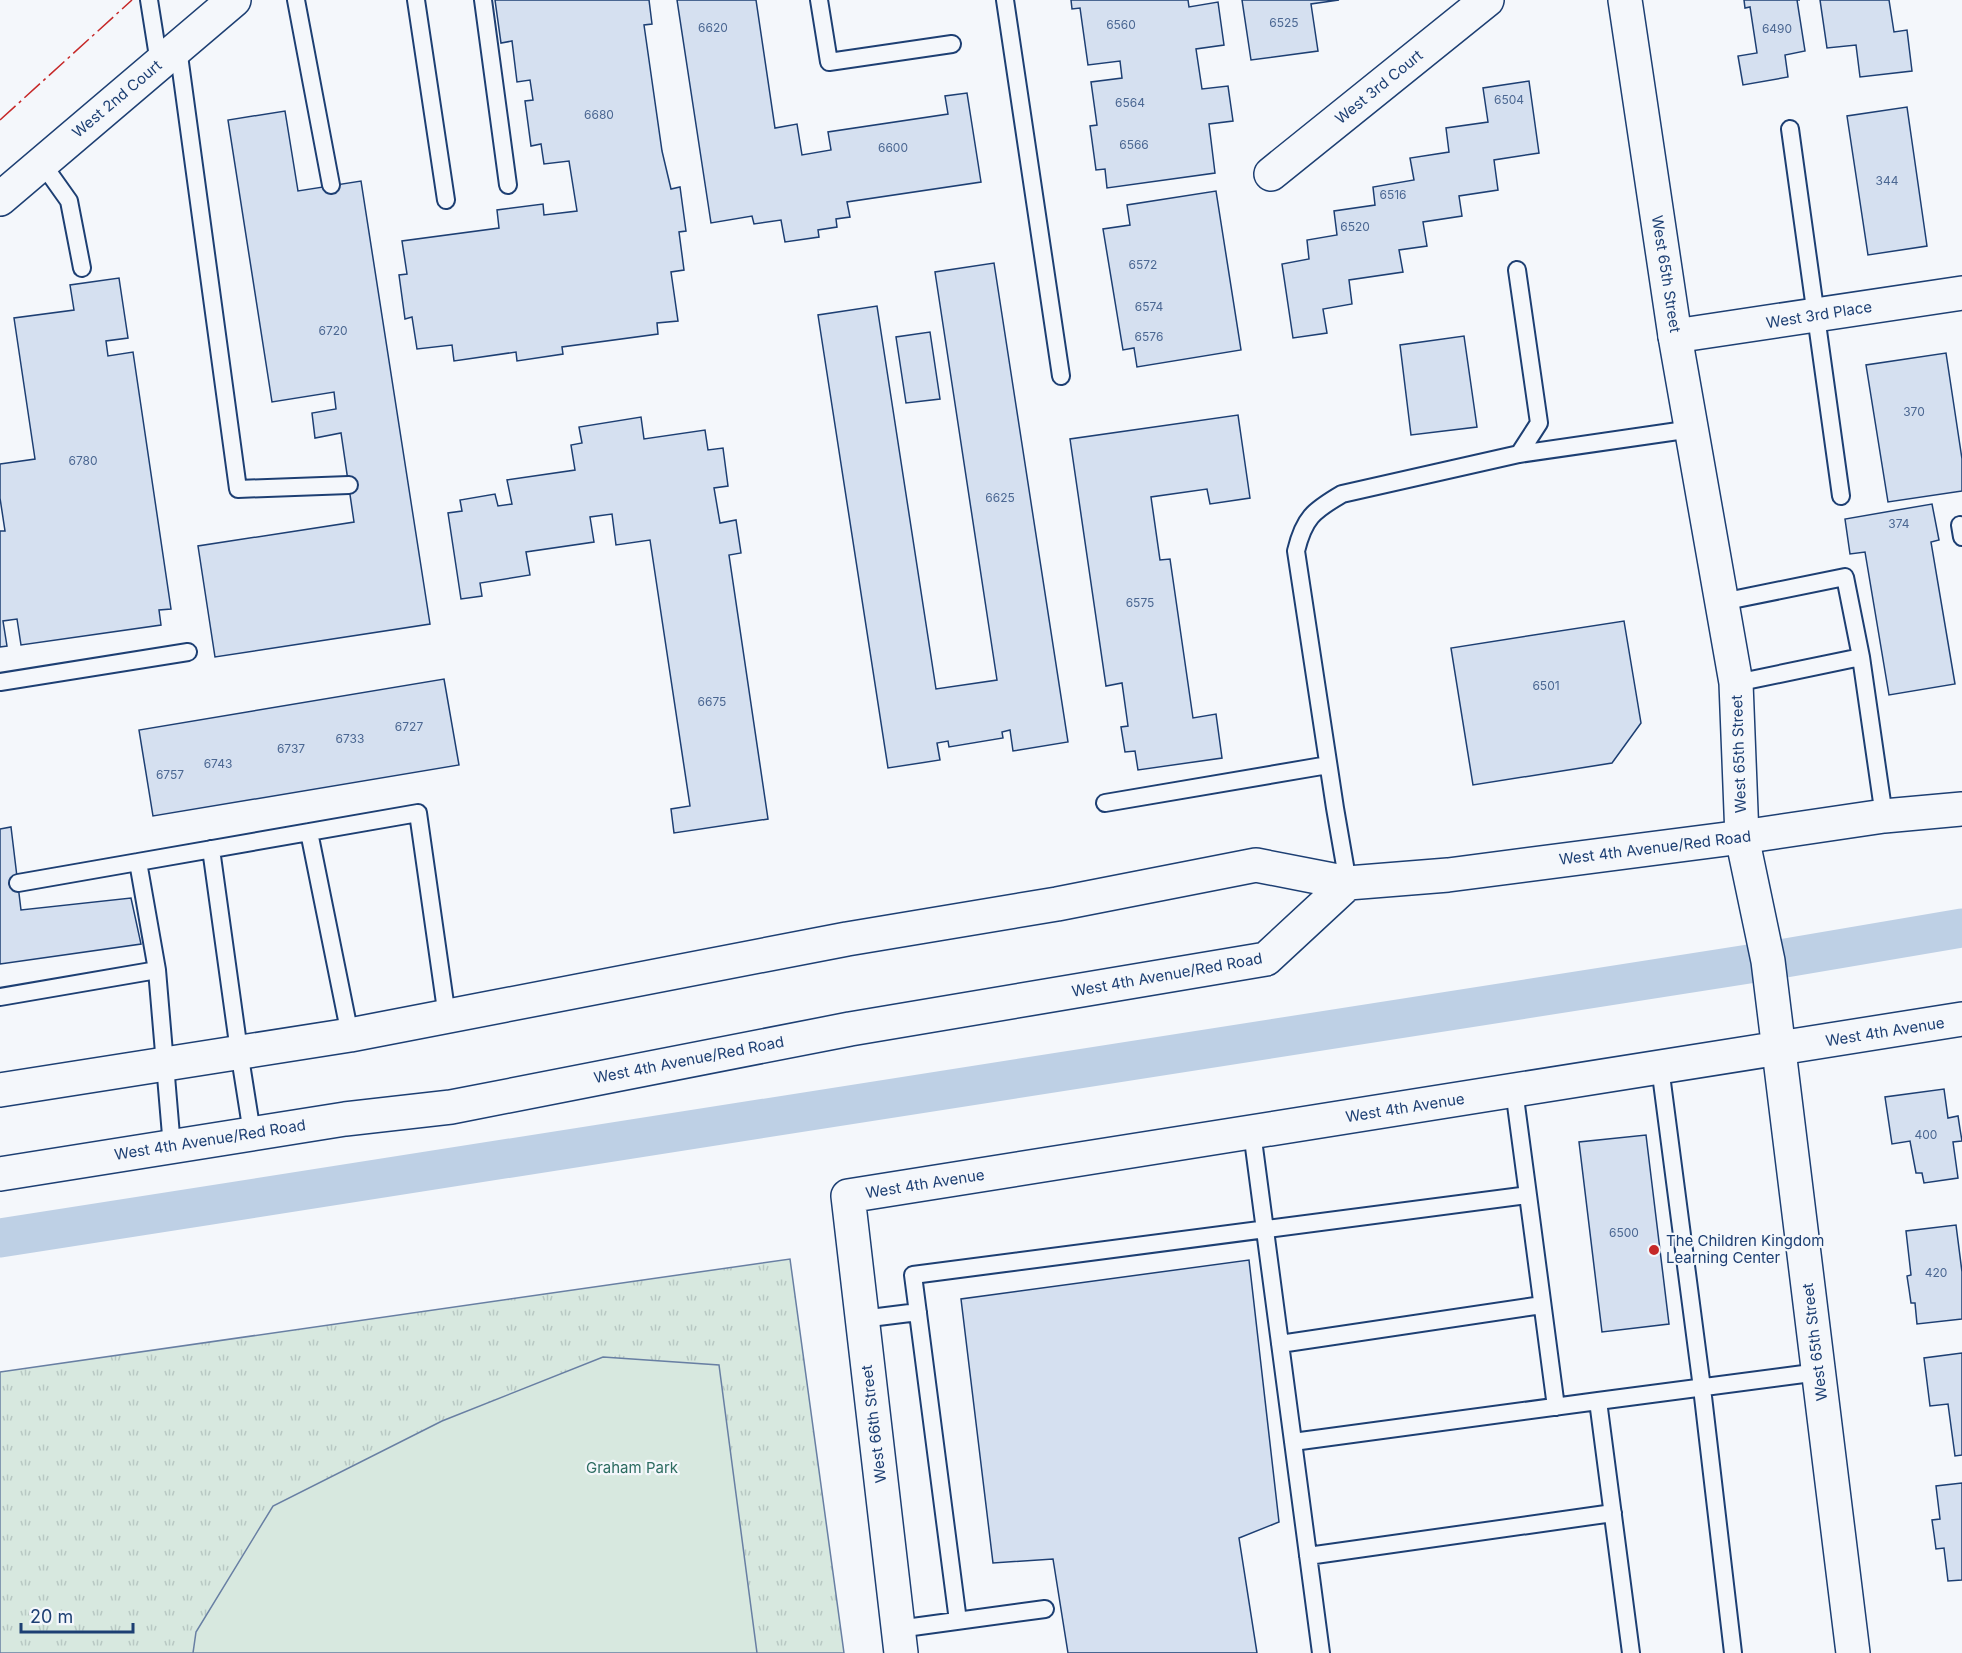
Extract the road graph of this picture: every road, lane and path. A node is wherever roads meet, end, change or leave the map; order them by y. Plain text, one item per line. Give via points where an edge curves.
1 (149, 0) edge
2 (234, 0) edge
3 (296, 0) edge
4 (416, 0) edge
5 (483, 0) edge
6 (819, 0) edge
7 (1005, 0) edge
8 (1487, 0) edge
9 (1625, 0) edge
10 (952, 44) dead end
11 (169, 55) junction
12 (1790, 129) dead end
13 (42, 163) junction
14 (1271, 174) dead end
15 (331, 185) dead end
16 (508, 185) dead end
17 (0, 199) edge
18 (446, 200) dead end
19 (82, 268) dead end
20 (1517, 270) dead end
21 (1962, 293) edge
22 (1816, 315) junction
23 (1675, 336) junction
24 (1062, 376) dead end
25 (1692, 429) junction
26 (1519, 454) junction
27 (349, 486) dead end
28 (1841, 496) dead end
29 (1722, 602) junction
30 (188, 652) dead end
31 (1861, 657) junction
32 (0, 682) edge
33 (1736, 683) junction
34 (1328, 765) junction
35 (1105, 803) dead end
36 (1962, 809) edge
37 (1884, 816) junction
38 (309, 832) junction
39 (1742, 837) junction
40 (211, 849) junction
41 (138, 862) junction
42 (18, 883) dead end
43 (1348, 883) junction
44 (157, 970) junction
45 (0, 997) edge
46 (447, 1017) junction
47 (1962, 1019) edge
48 (350, 1035) junction
49 (1778, 1049) junction
50 (239, 1051) junction
51 (166, 1065) junction
52 (1660, 1067) junction
53 (0, 1089) edge
54 (1514, 1090) junction
55 (1252, 1132) junction
56 (252, 1133) junction
57 (172, 1146) junction
58 (0, 1174) edge
59 (1528, 1194) junction
60 (848, 1196) joint
61 (1265, 1229) junction
62 (1542, 1305) junction
63 (918, 1312) junction
64 (862, 1319) junction
65 (1280, 1344) junction
66 (1819, 1372) junction
67 (1702, 1388) junction
68 (1598, 1401) junction
69 (1556, 1407) junction
70 (1293, 1442) junction
71 (1613, 1513) junction
72 (1308, 1556) junction
73 (1045, 1609) dead end
74 (958, 1621) junction
75 (900, 1641) edge
76 (1321, 1653) edge
77 (1631, 1653) edge
78 (1733, 1653) edge
79 (1853, 1653) edge

1 - 11 lane
2 - 11 street, West 2nd Court
3 - 15 lane
4 - 18 lane
5 - 16 lane
6 - 10 lane via 829,62
7 - 24 lane
8 - 14 street, West 3rd Court
9 - 23 street, West 65th Street
11 - 13 street, West 2nd Court
11 - 27 lane via 238,489
12 - 22 lane
13 - 17 street, West 2nd Court
13 - 19 lane via 69,201
20 - 26 lane via 1539,423
21 - 22 street, West 3rd Place
22 - 23 street, West 3rd Place
22 - 28 lane
23 - 25 street, West 65th Street
25 - 26 lane
25 - 29 street, West 65th Street
26 - 34 lane via 1342,494 1320,507 1302,529 1296,551
29 - 31 lane via 1845,577
29 - 33 street, West 65th Street
30 - 32 lane
31 - 33 lane
31 - 37 lane
33 - 39 street, West 65th Street
34 - 35 lane
34 - 43 lane
36 - 37 street, West 4th Avenue/Red Road
37 - 39 street, West 4th Avenue/Red Road
38 - 40 lane
38 - 46 lane via 418,813
38 - 48 lane
39 - 43 street, West 4th Avenue/Red Road via 1448,875
39 - 49 street, West 65th Street via 1768,961
40 - 41 lane
40 - 50 lane
41 - 42 lane
41 - 44 lane
43 - 46 street, West 4th Avenue/Red Road via 1256,865
43 - 56 street, West 4th Avenue/Red Road via 1266,959 850,1029 451,1107
44 - 45 lane
44 - 51 lane
46 - 48 street, West 4th Avenue/Red Road
47 - 49 street, West 4th Avenue
48 - 50 street, West 4th Avenue/Red Road
49 - 52 street, West 4th Avenue
49 - 66 street, West 65th Street
50 - 51 street, West 4th Avenue/Red Road
50 - 56 lane
51 - 53 street, West 4th Avenue/Red Road
51 - 57 lane
52 - 54 street, West 4th Avenue
52 - 67 lane
54 - 55 street, West 4th Avenue
54 - 59 lane
55 - 60 street, West 4th Avenue
55 - 61 lane
56 - 57 street, West 4th Avenue/Red Road
57 - 58 street, West 4th Avenue/Red Road
59 - 61 lane
59 - 62 lane
60 - 64 street, West 66th Street
61 - 63 lane via 913,1275
61 - 65 lane
62 - 65 lane
62 - 69 lane
63 - 64 lane
63 - 74 lane
64 - 75 street, West 66th Street
65 - 70 lane
66 - 67 lane
66 - 79 street, West 65th Street
67 - 68 lane
67 - 78 lane
68 - 69 lane
68 - 71 lane
69 - 70 lane
70 - 72 lane
71 - 72 lane
71 - 77 lane
72 - 76 lane
73 - 74 lane
74 - 75 lane

